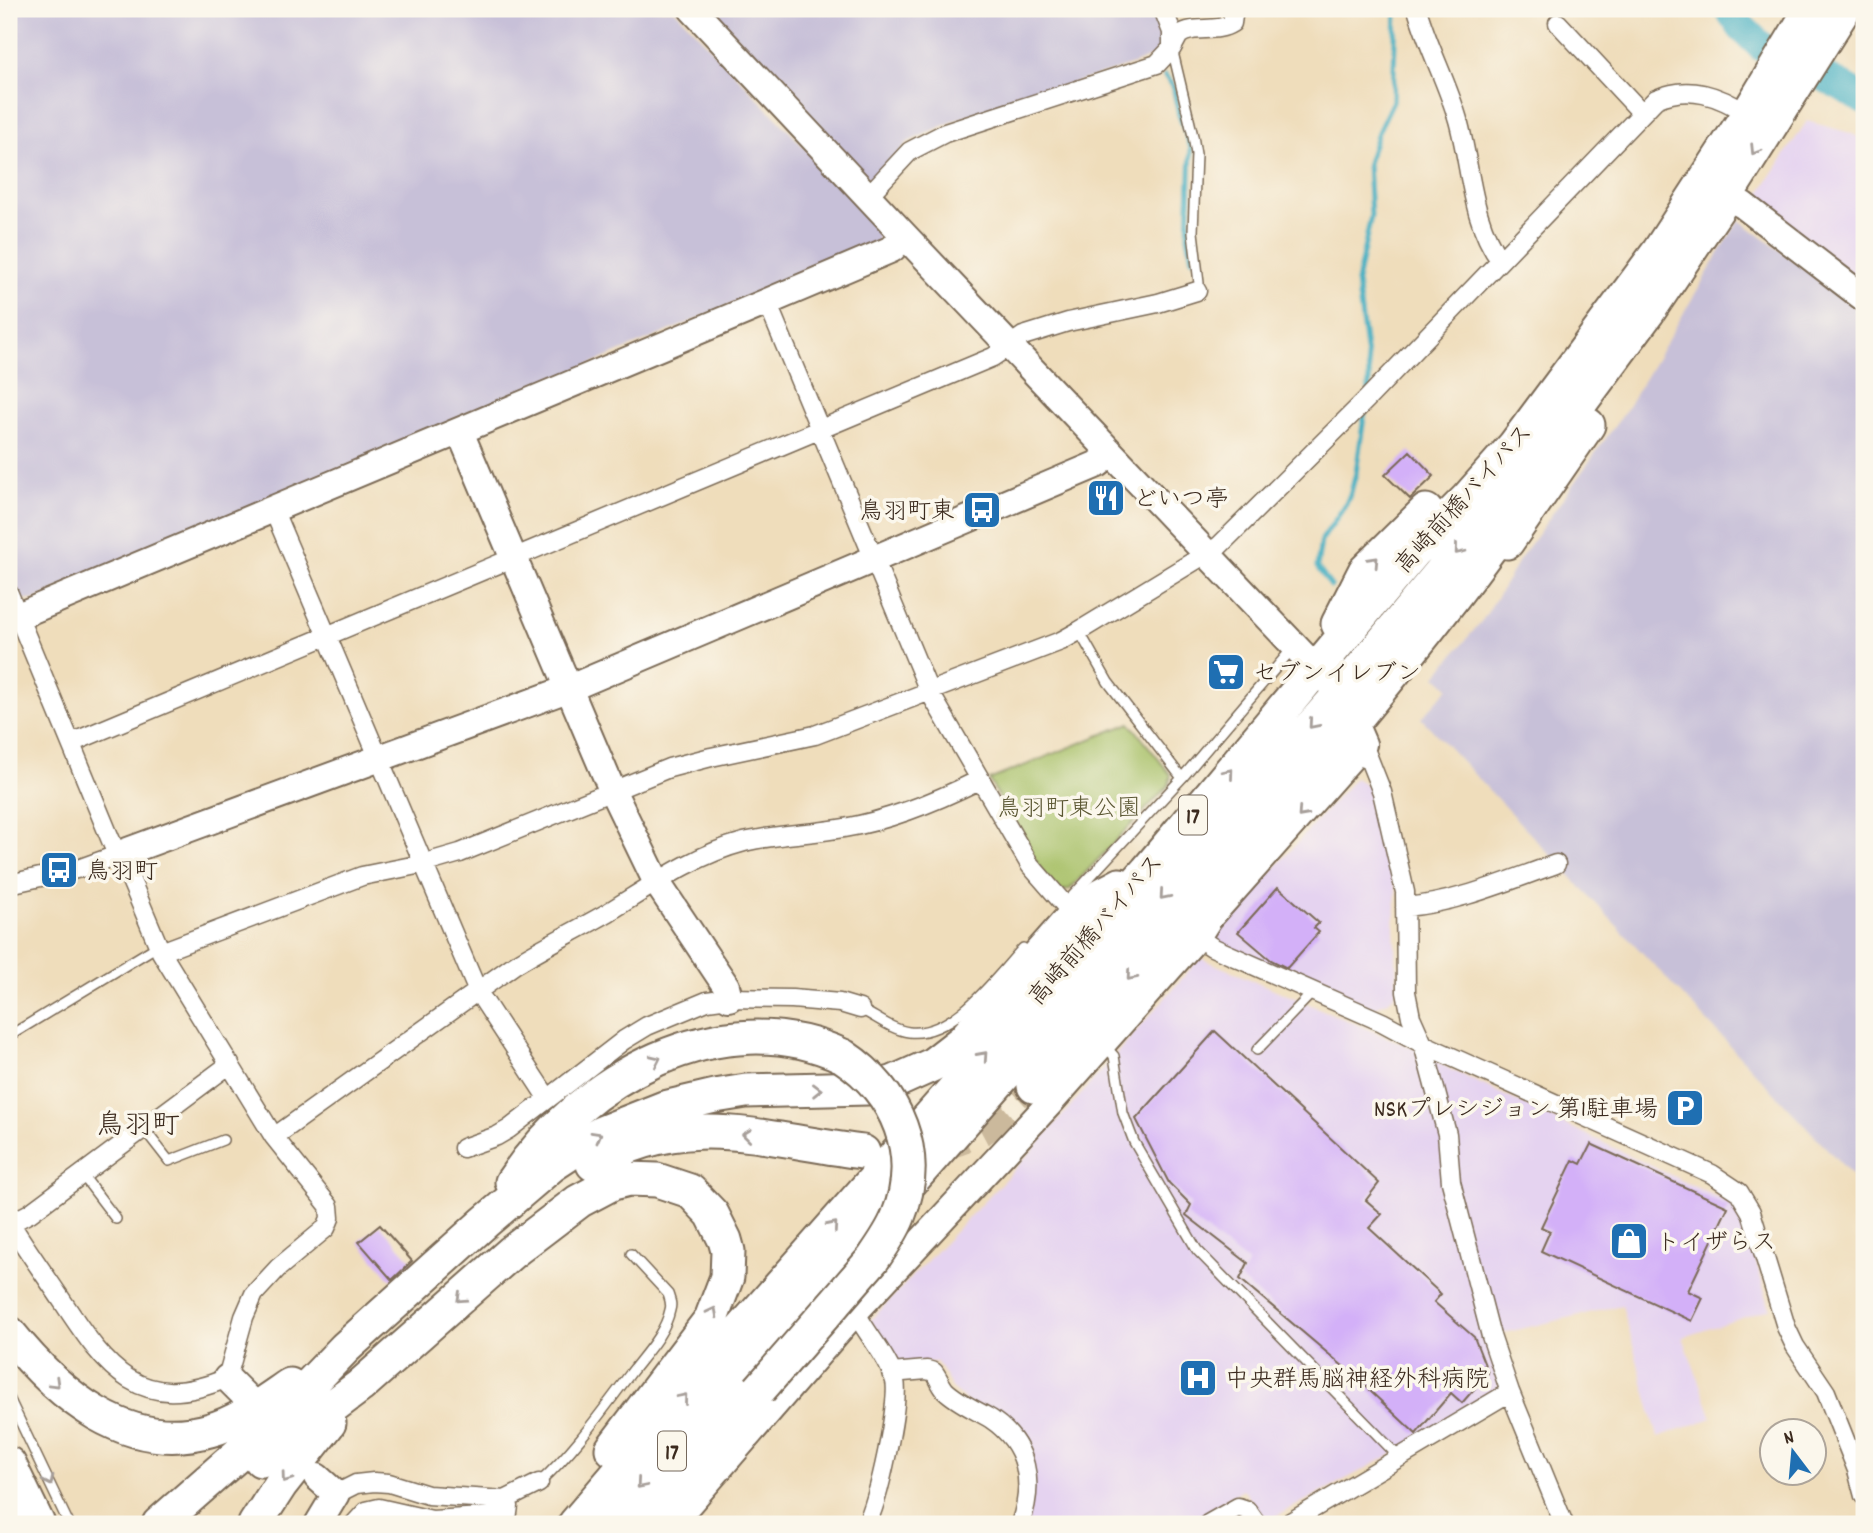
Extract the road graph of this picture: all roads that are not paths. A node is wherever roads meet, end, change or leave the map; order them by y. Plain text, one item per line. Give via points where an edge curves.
1 (692, 9) edge
2 (1163, 9) edge
3 (1234, 9) edge
4 (1417, 9) edge
5 (1811, 9) edge
6 (1844, 9) edge
7 (1559, 23) dead end
8 (1172, 48) junction
9 (1803, 49) junction
10 (1781, 84) junction
11 (1642, 113) junction
12 (1748, 114) junction
13 (868, 195) junction
14 (1726, 196) junction
15 (905, 236) junction
16 (1500, 260) junction
17 (1197, 291) joint
18 (1864, 298) edge
19 (767, 302) junction
20 (1648, 312) junction
21 (1008, 345) junction
22 (820, 429) junction
23 (460, 432) junction
24 (1111, 454) junction
25 (273, 509) junction
26 (1207, 554) junction
27 (513, 559) junction
28 (874, 560) junction
29 (13, 605) edge
30 (1079, 631) junction
31 (327, 637) junction
32 (1315, 653) junction
33 (570, 688) junction
34 (929, 691) junction
35 (1352, 720) junction
36 (71, 743) junction
37 (378, 759) junction
38 (1182, 778) junction
39 (979, 779) junction
40 (612, 790) junction
41 (117, 855) junction
42 (422, 864) junction
43 (1556, 864) dead end
44 (1147, 871) junction
45 (656, 881) junction
46 (9, 884) edge
47 (1405, 908) junction
48 (1059, 910) joint
49 (1197, 937) junction
50 (1026, 946) dead end
51 (160, 948) junction
52 (478, 992) junction
53 (1312, 992) junction
54 (729, 998) junction
55 (860, 1009) joint
56 (9, 1036) edge
57 (1102, 1043) junction
58 (1423, 1044) junction
59 (1257, 1050) dead end
60 (230, 1064) junction
61 (1034, 1086) tunnel mouth
62 (548, 1099) junction
63 (144, 1129) junction
64 (274, 1137) junction
65 (223, 1140) dead end
66 (463, 1148) dead end
67 (863, 1152) dead end
68 (81, 1173) junction
69 (116, 1219) dead end
70 (485, 1222) junction
71 (9, 1223) edge
72 (512, 1252) junction
73 (631, 1254) dead end
74 (853, 1314) junction
75 (9, 1333) edge
76 (345, 1349) junction
77 (891, 1373) junction
78 (227, 1378) junction
79 (359, 1386) junction
80 (1510, 1392) junction
81 (9, 1398) edge
82 (248, 1399) dead end
83 (1399, 1457) junction
84 (9, 1464) edge
85 (539, 1483) joint
86 (327, 1486) joint
87 (1864, 1496) edge
88 (505, 1500) junction
89 (38, 1524) edge
90 (69, 1524) edge
91 (159, 1524) edge
92 (189, 1524) edge
93 (255, 1524) edge
94 (318, 1524) edge
95 (354, 1524) edge
96 (557, 1524) edge
97 (575, 1524) edge
98 (609, 1524) edge
99 (645, 1524) edge
100 (671, 1524) edge
101 (866, 1524) edge
102 (1020, 1524) edge
103 (1208, 1524) edge
104 (1257, 1524) edge
105 (1287, 1524) edge
106 (1564, 1524) edge

1 - 13 street
2 - 8 street
3 - 8 street via 1232,23 1224,28 1184,31
4 - 16 street via 1457,118 1477,204
5 - 9 highway, 高崎前橋バイパス / 17
6 - 9 highway, 高崎前橋バイパス / 17
7 - 11 street
8 - 13 street via 1157,64 945,133 910,151
8 - 17 lane via 1196,154 1193,232
9 - 10 highway, 高崎前橋バイパス / 17
10 - 12 highway, 高崎前橋バイパス / 17
10 -> 14 highway, 高崎前橋バイパス / 17
11 - 12 street via 1663,96 1692,93 1717,96
11 - 16 street
32 -> 12 highway, 高崎前橋バイパス / 17 via 1514,446 1658,251
13 - 15 street
14 - 18 street
14 - 20 highway, 高崎前橋バイパス / 17
15 - 19 street via 892,248
15 - 21 street
16 - 26 street via 1366,400
17 - 21 street via 1069,322
19 - 22 street
19 - 23 street
20 -> 35 highway, 高崎前橋バイパス / 17 via 1576,409 1546,470 1419,642
20 - 35 highway via 1623,372 1424,664
21 - 22 street via 993,357
21 - 24 street
22 - 27 street
22 - 28 street
23 - 25 street
23 - 27 street
24 - 26 street
24 - 28 street via 1098,464
25 - 29 street
25 - 31 street
26 - 30 street
26 - 32 street
27 - 31 street
27 - 33 street
28 - 33 street
28 - 34 street
29 - 36 street
30 - 34 street
30 - 38 lane via 1108,682
31 - 36 street
31 - 37 street
32 - 35 street
32 - 38 lane
44 -> 32 highway, 高崎前橋バイパス / 17
33 - 37 street
33 - 40 street
34 - 39 street
34 - 40 street via 815,735 692,761
35 - 47 street via 1382,792
35 -> 49 street
35 -> 61 highway
35 -> 98 highway, 高崎前橋バイパス / 17 via 737,1379
36 - 41 street
37 - 41 street
37 - 42 street
38 - 48 lane
39 - 45 street via 885,818 731,846
39 - 48 street
40 - 42 street via 460,853
40 - 45 street
41 - 46 street
41 - 51 street
42 - 51 street via 362,876
42 - 52 street
43 - 47 street via 1469,894
70 -> 44 highway via 552,1165 601,1133 664,1108 746,1091 867,1088 914,1074 963,1041 1080,911
97 -> 44 highway, 高崎前橋バイパス / 17
45 - 52 street via 543,946
45 - 54 street via 726,986
47 - 58 street via 1406,992
49 - 53 street
49 - 57 street
50 - 55 lane via 969,1007 934,1029 896,1028
51 - 56 lane
51 - 60 street
52 - 62 street
52 - 64 street
53 - 58 street
53 - 59 lane
54 - 55 street via 819,1000
54 - 62 street via 707,1001 647,1026
57 - 74 street
57 - 83 lane via 1114,1056 1134,1142 1197,1250
58 - 80 street via 1447,1135 1451,1182
58 - 87 street via 1712,1174 1739,1192 1751,1212 1786,1327 1826,1392
60 - 63 street
60 - 64 street
62 - 66 street via 497,1136
63 - 65 lane via 169,1161
63 - 68 street
64 - 78 street via 329,1206 330,1218 326,1228 254,1294
67 -> 72 highway via 706,1130 651,1138 605,1156 570,1179
68 - 69 lane
68 - 71 street via 30,1213
70 - 76 highway
70 -> 99 highway, bridge via 530,1154 570,1116 610,1085 691,1046 746,1038 811,1043 843,1056 877,1084 899,1120 907,1160 904,1198 894,1226 873,1259
71 - 78 street via 98,1353 122,1375 169,1392
72 -> 79 highway
96 -> 72 highway via 711,1319 727,1277 728,1251 712,1214 690,1191 644,1178 613,1182 597,1190
73 - 85 lane via 668,1294 670,1312 660,1333 601,1413
74 - 77 street
74 - 100 street
75 -> 76 highway via 61,1390 86,1408 152,1434 198,1433 225,1425
76 - 91 highway via 264,1431
77 - 101 street via 896,1389 886,1458 877,1500
77 - 102 street via 933,1371 951,1395 1013,1439 1021,1450 1027,1478
78 - 82 street
79 - 92 highway via 277,1447
79 -> 93 highway
80 - 83 street
80 - 106 street
81 -> 90 lane
83 - 105 street
84 - 89 highway
85 - 88 street
86 - 88 street via 389,1483 428,1495
86 - 94 street
88 - 95 street via 508,1513 499,1516 432,1520 379,1508 366,1511
103 - 104 street via 1238,1507 1247,1510

